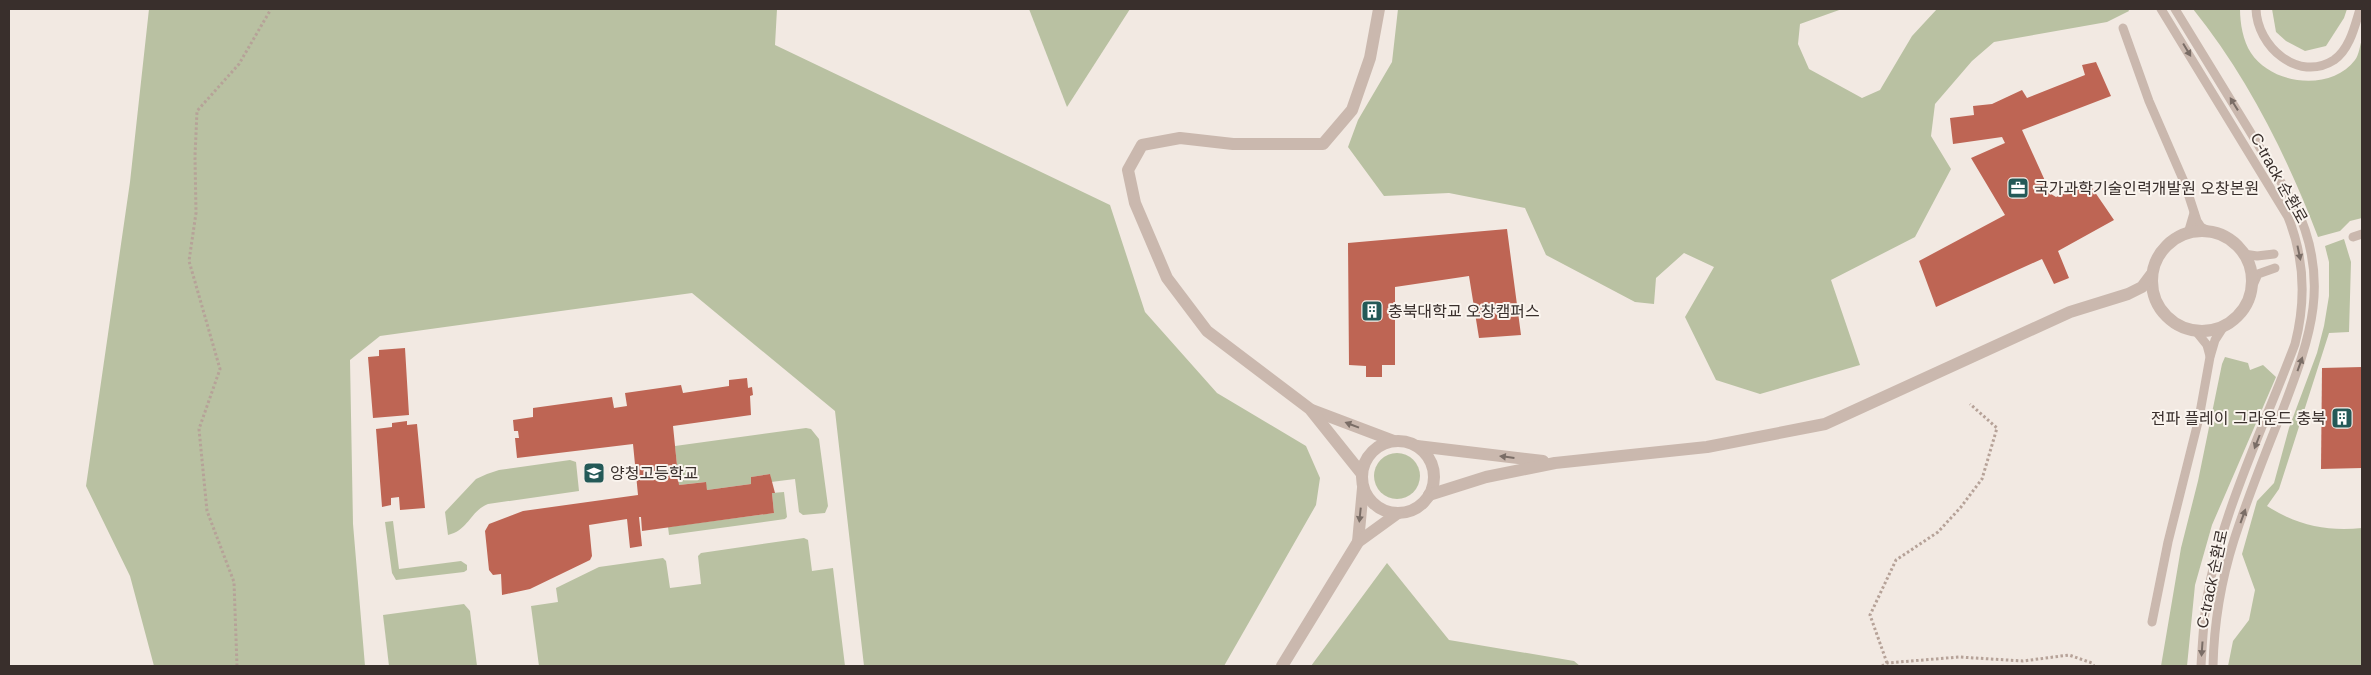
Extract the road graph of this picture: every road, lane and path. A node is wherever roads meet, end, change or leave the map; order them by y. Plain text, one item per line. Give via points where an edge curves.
1 (270, 9) edge
2 (1379, 9) edge
3 (2161, 9) edge
4 (2175, 9) edge
5 (2256, 9) edge
6 (2360, 9) edge
7 (2123, 28) dead end
8 (2195, 210) junction
9 (2212, 233) junction
10 (2362, 234) edge
11 (2185, 235) junction
12 (2352, 237) dead end
13 (2244, 254) junction
14 (2274, 254) dead end
15 (2274, 268) dead end
16 (2151, 275) junction
17 (2254, 283) junction
18 (2128, 294) junction
19 (2155, 299) junction
20 (2224, 326) junction
21 (2195, 330) junction
22 (2210, 357) junction
23 (1970, 404) dead end
24 (1310, 409) junction
25 (1394, 441) junction
26 (1417, 446) junction
27 (1555, 463) junction
28 (1362, 474) junction
29 (1363, 488) junction
30 (1429, 495) junction
31 (1398, 513) junction
32 (1358, 542) junction
33 (2152, 622) dead end
34 (1887, 662) junction
35 (237, 666) edge
36 (1282, 666) edge
37 (1882, 666) edge
38 (2094, 666) edge
39 (2201, 666) edge
40 (2213, 666) edge

1 - 35 path via 239,64 197,111 196,213 190,261 220,369 199,430 207,511 234,582
2 - 24 street via 1370,58 1352,110 1323,144 1233,144 1180,138 1142,145 1128,170 1135,203 1167,278 1178,293 1207,331
3 -> 39 lane, C-track 순환로 via 2288,217 2299,252 2303,281 2296,344 2233,505 2217,558 2205,613
40 -> 4 lane, C-track 순환로 via 2219,603 2230,555 2311,328 2314,271 2306,230 2295,205
5 - 6 lane via 2268,46 2288,62 2312,68 2335,59 2350,40
7 - 8 lane via 2149,101
8 - 9 lane via 2201,227
8 - 11 lane
9 - 11 street
9 - 13 street via 2236,244
10 - 12 lane
11 - 16 street via 2164,249
13 - 14 lane
13 - 17 street via 2253,272
15 - 17 lane via 2258,274
16 - 18 street via 2142,287
16 - 19 street
17 - 20 street via 2253,294 2246,307
18 - 19 street
18 - 27 street via 2070,312 1825,424 1707,447
19 - 21 street via 2169,319
20 - 21 street
20 - 22 lane
21 - 22 lane via 2207,345
22 - 33 lane via 2200,418 2168,542
23 - 34 path via 1997,428 1982,479 1938,532 1896,560 1888,575 1870,615
25 -> 24 street
24 - 28 street
25 - 26 street
25 - 28 street via 1382,444 1372,452
27 -> 26 street
26 - 30 street via 1432,465 1434,476
27 - 30 street via 1486,477
28 - 29 street
29 - 31 street via 1376,506
29 -> 32 street
30 - 31 street via 1419,506
31 - 32 street
32 - 36 street
34 - 37 path
34 - 38 path via 1959,657 2023,661 2069,655

